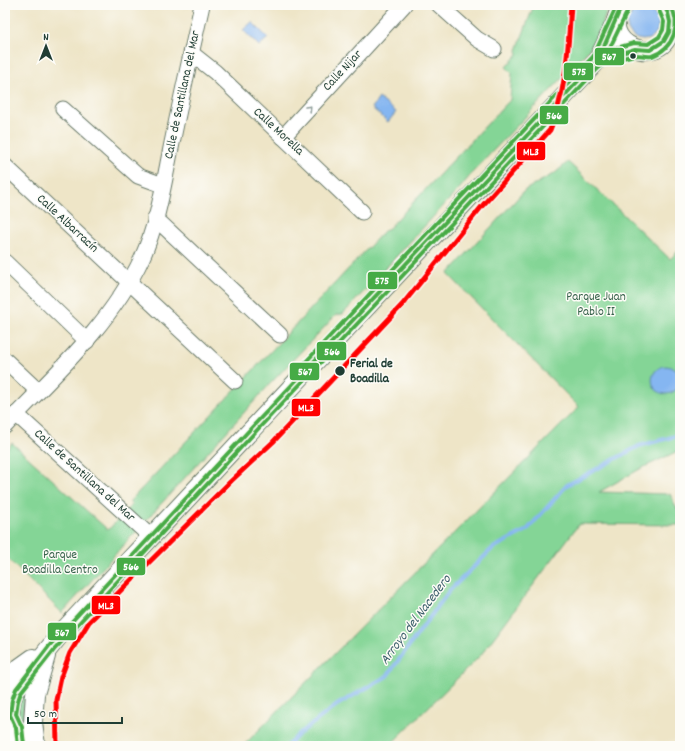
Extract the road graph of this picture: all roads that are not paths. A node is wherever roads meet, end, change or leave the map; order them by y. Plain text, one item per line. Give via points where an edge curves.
1 (202, 5) edge
2 (404, 5) edge
3 (439, 5) edge
4 (624, 5) edge
5 (670, 12) edge
6 (616, 21) junction
7 (672, 40) edge
8 (494, 49) dead end
9 (635, 49) junction
10 (191, 53) junction
11 (598, 60) junction
12 (63, 109) dead end
13 (283, 137) junction
14 (5, 166) edge
15 (163, 185) junction
16 (362, 212) dead end
17 (155, 218) junction
18 (5, 262) edge
19 (129, 282) junction
20 (280, 335) dead end
21 (87, 341) junction
22 (5, 360) edge
23 (235, 381) dead end
24 (38, 391) junction
25 (16, 414) junction
26 (5, 426) edge
27 (151, 537) junction
28 (49, 646) junction
29 (25, 664) junction
30 (5, 669) edge
31 (5, 678) edge
32 (8, 711) edge
33 (18, 746) edge
34 (36, 746) edge

1 - 10 street, Calle de Santillana del Mar
13 -> 2 street, Calle Nijar
3 - 8 street via 477,40
4 - 6 street
5 - 7 street via 669,32
6 - 9 street via 617,31 622,40
6 - 11 street
7 - 9 street via 650,50
9 - 11 street
10 - 13 street, Calle Morella via 215,72
10 - 15 street, Calle de Santillana del Mar
11 - 27 street
12 - 15 street via 138,176
13 - 16 street, Calle Morella
14 - 19 street, Calle Albarracín
15 - 17 street, Calle de Santillana del Mar
17 - 19 street, Calle de Santillana del Mar via 149,242
17 - 20 street
18 - 21 street
19 - 21 street, Calle de Santillana del Mar
19 - 23 street
21 - 24 street, Calle de Santillana del Mar
22 - 24 street
24 - 25 street, Calle de Santillana del Mar
25 - 26 street, Calle de Santillana del Mar
25 - 27 street, Calle de Santillana del Mar
27 - 28 street
28 - 29 street
28 - 32 street via 16,688
28 - 34 street via 35,694 33,722
29 - 30 street
29 - 31 street
32 - 33 street via 16,728

